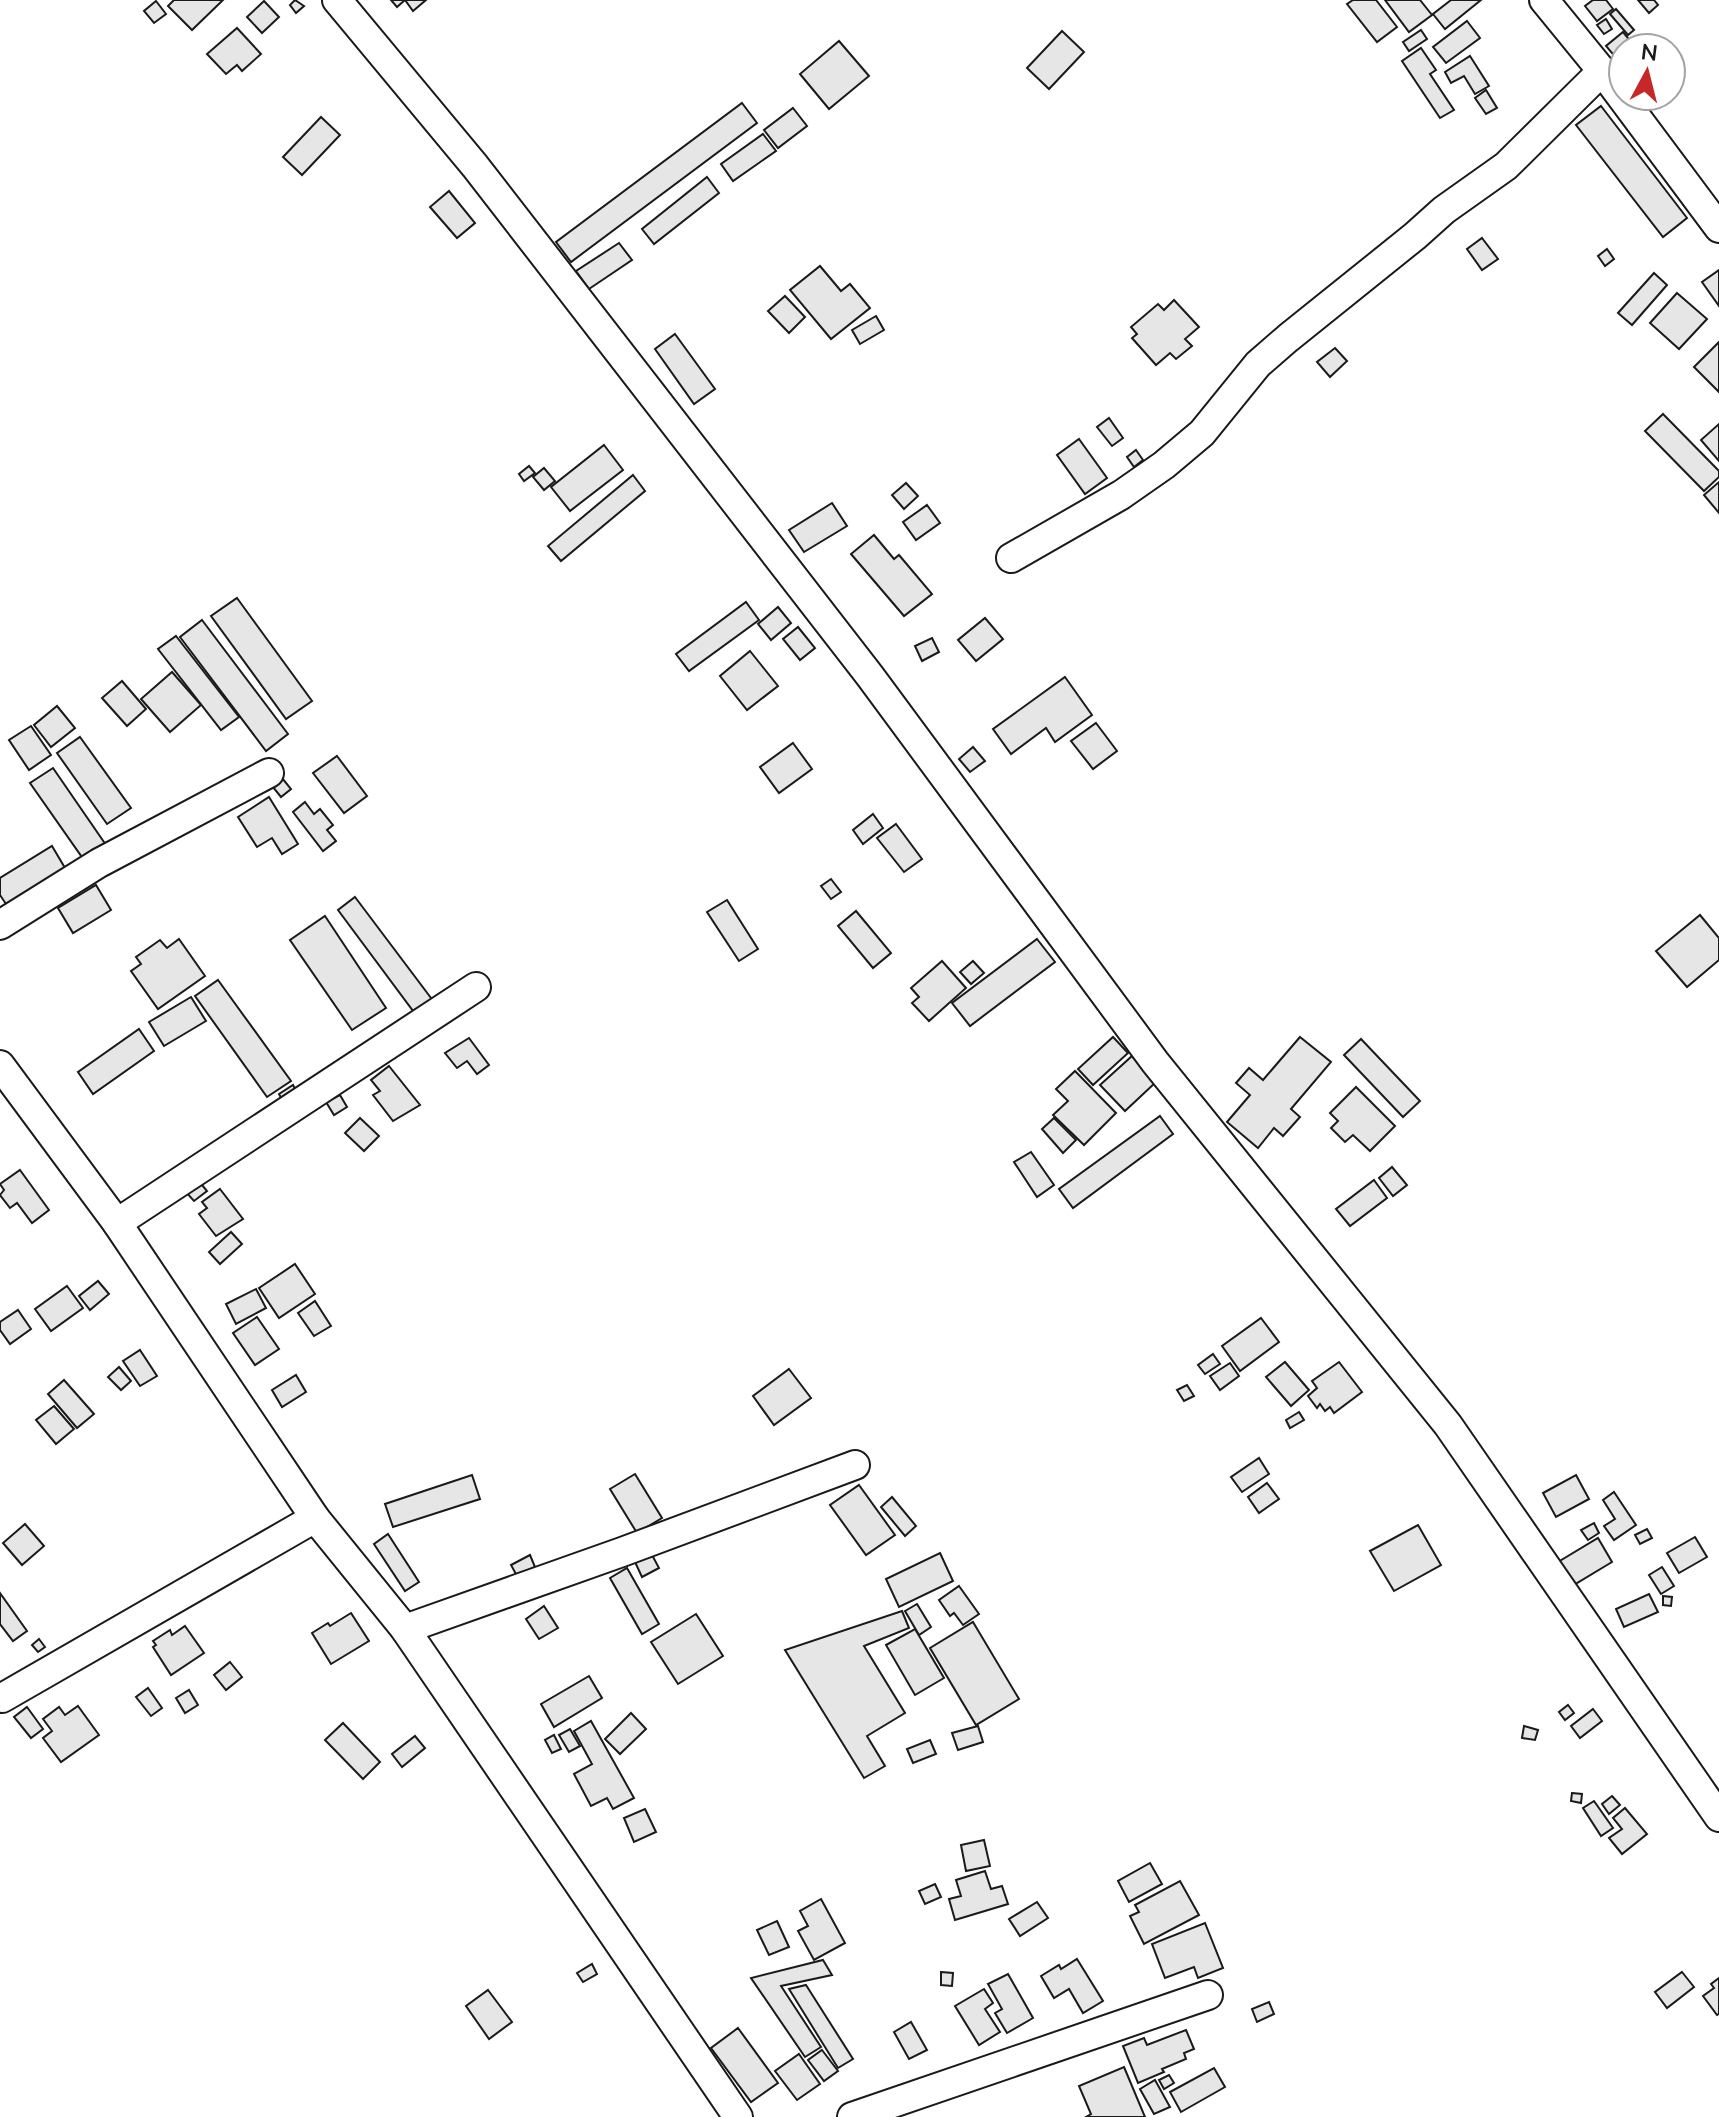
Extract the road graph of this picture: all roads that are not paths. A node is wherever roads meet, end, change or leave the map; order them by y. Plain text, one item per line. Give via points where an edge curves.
1 (337, 0) edge
2 (1544, 0) edge
3 (1602, 71) junction
4 (1719, 228) edge
5 (1011, 558) dead end
6 (269, 773) dead end
7 (0, 925) edge
8 (476, 987) dead end
9 (0, 1065) edge
10 (117, 1223) junction
11 (855, 1465) dead end
12 (315, 1518) junction
13 (405, 1629) junction
14 (2, 1698) edge
15 (1719, 1817) edge
16 (1208, 1995) dead end
17 (738, 2117) edge
18 (852, 2117) edge

1 - 15 street via 475,166 870,676 1155,1062 1448,1425
2 - 3 street
3 - 4 street
3 - 5 street via 1506,166 1444,210 1258,364 1202,433 1164,465
6 - 7 street via 99,863
8 - 10 street
9 - 10 street
10 - 12 street
11 - 13 street
12 - 13 street
12 - 14 street
13 - 17 street
16 - 18 street

